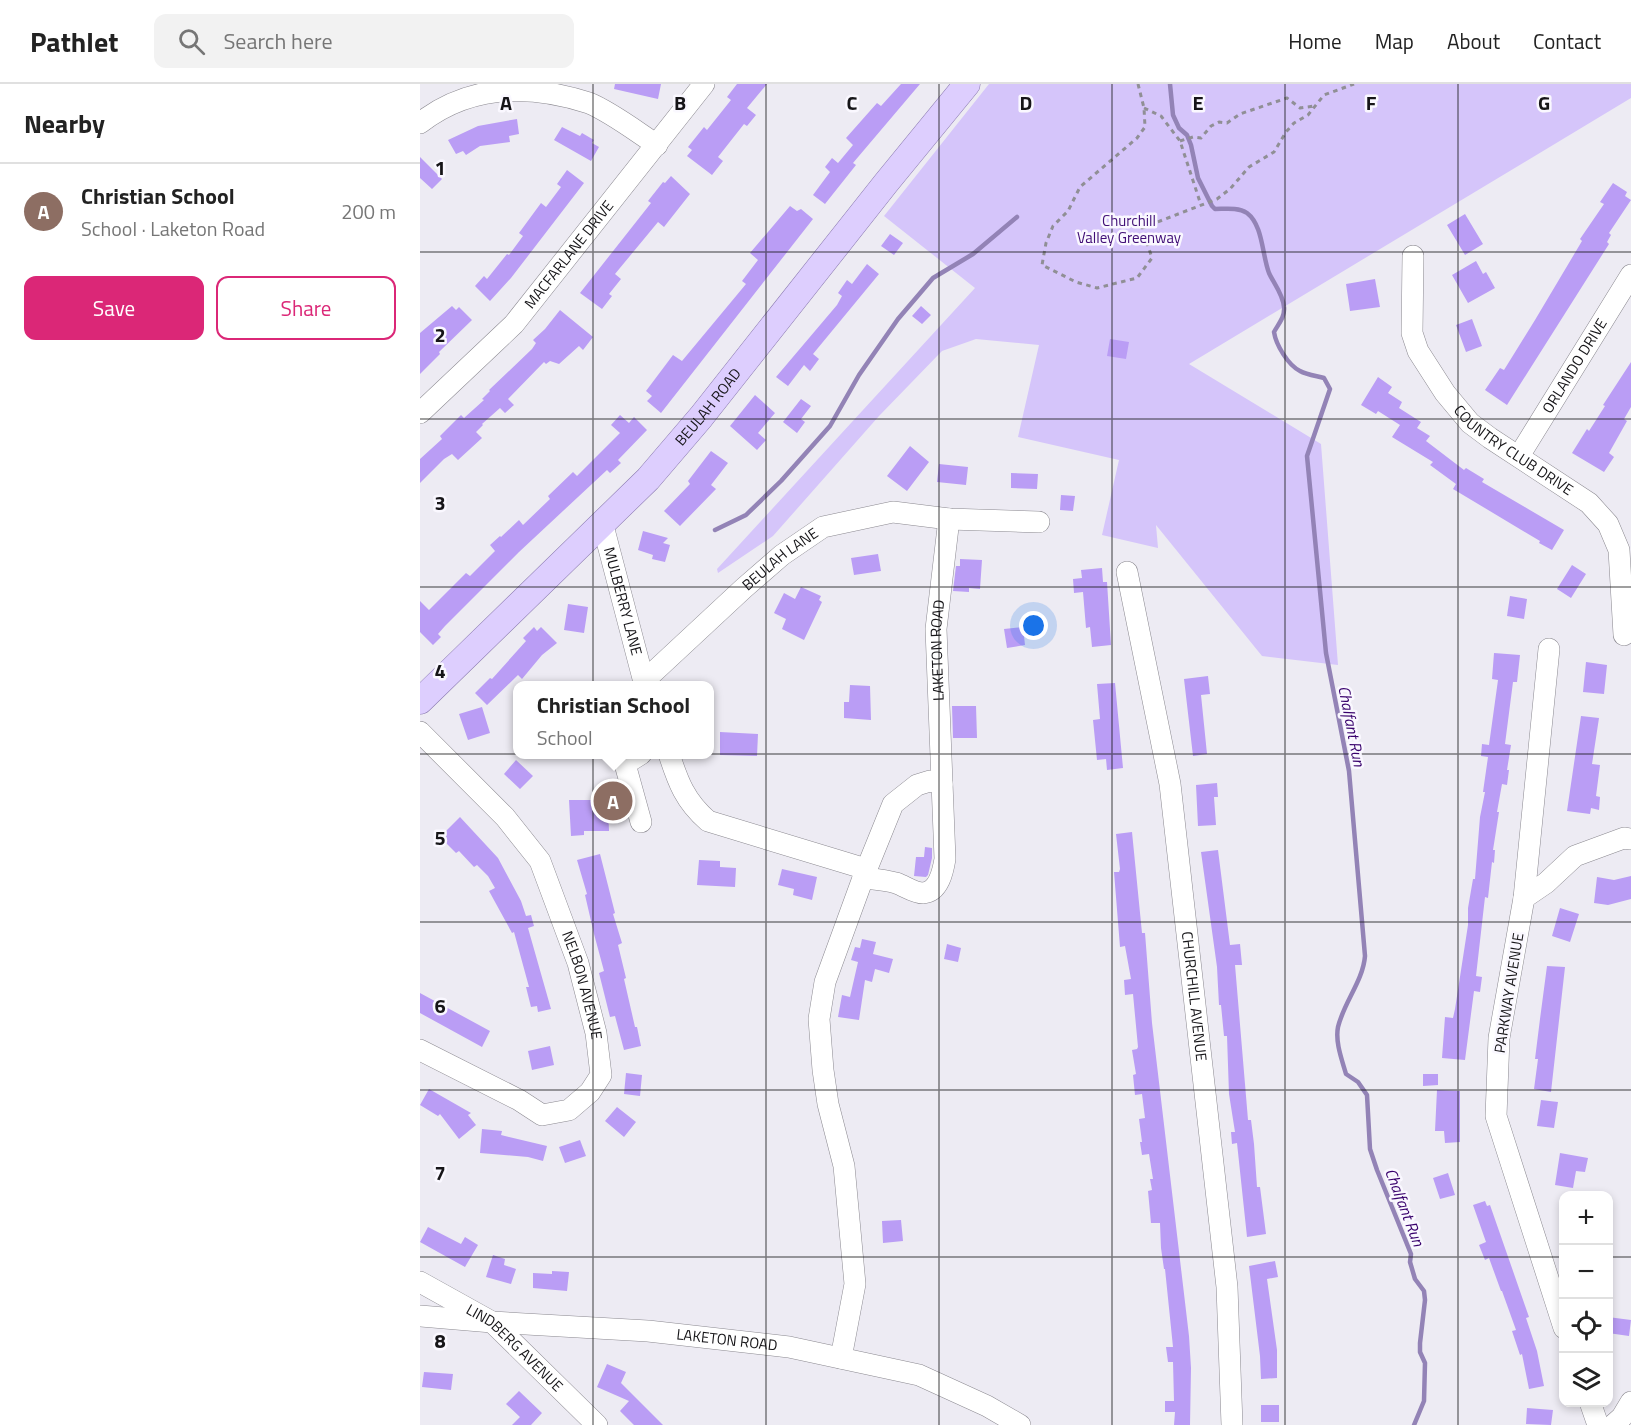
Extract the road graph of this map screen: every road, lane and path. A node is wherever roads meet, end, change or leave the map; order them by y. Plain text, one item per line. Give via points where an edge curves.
1 (704, 84) edge
2 (968, 84) edge
3 (1138, 84) edge
4 (1354, 84) edge
5 (1316, 105) junction
6 (1144, 108) junction
7 (420, 123) edge
8 (1180, 141) junction
9 (657, 145) junction
10 (1202, 204) junction
11 (1413, 256) dead end
12 (1631, 275) edge
13 (420, 413) edge
14 (1519, 456) junction
15 (949, 519) junction
16 (602, 522) junction
17 (1039, 522) dead end
18 (1127, 572) dead end
19 (1624, 635) dead end
20 (1549, 649) dead end
21 (644, 681) edge
22 (647, 681) edge
23 (420, 701) edge
24 (420, 732) edge
25 (633, 759) edge
26 (671, 759) edge
27 (942, 784) junction
28 (641, 822) dead end
29 (1631, 839) edge
30 (864, 874) junction
31 (1524, 898) junction
32 (420, 1050) edge
33 (420, 1282) edge
34 (1559, 1315) edge
35 (420, 1316) edge
36 (492, 1322) junction
37 (841, 1358) junction
38 (1631, 1402) edge
39 (1592, 1407) edge
40 (597, 1425) edge
41 (1020, 1425) edge
42 (1233, 1425) edge
43 (1598, 1425) edge
44 (1613, 1425) edge

1 - 9 street, MACFARLANE DRIVE
2 - 16 main road, BEULAH ROAD via 701,417 648,479
3 - 6 path
4 - 5 path via 1324,96
5 - 8 path via 1300,108 1287,98 1240,114 1227,123 1219,122 1201,138
5 - 10 path via 1294,123 1274,152 1249,167 1217,199
6 - 8 path via 1161,116
6 - 10 path via 1145,127 1137,138 1080,187 1068,211 1053,226 1042,265 1097,288 1137,278 1152,258 1142,228
7 - 9 street via 435,110 462,98 514,85 541,88 591,104
8 - 10 path
9 - 13 street, MACFARLANE DRIVE via 514,324
11 - 14 street, COUNTRY CLUB DRIVE via 1412,333 1418,351 1470,423
12 - 14 street, ORLANDO DRIVE
14 - 19 street, COUNTRY CLUB DRIVE via 1589,503 1608,524 1619,550
15 - 17 street, BEULAH LANE
15 - 22 street, BEULAH LANE via 893,512 823,527 744,588
15 - 27 street, LAKETON ROAD via 936,629
16 - 21 street, MULBERRY LANE
16 - 23 main road, BEULAH ROAD
18 - 42 street, CHURCHILL AVENUE via 1170,784 1227,1287
20 - 31 street, PARKWAY AVENUE
24 - 32 street, NELBON AVENUE via 505,817 540,861 578,963 596,1033 601,1075 590,1092 569,1110 542,1115
25 - 28 street via 625,764
26 - 30 street via 693,808 708,820
27 - 30 street via 930,781 917,785 893,804
27 - 30 street, LAKETON ROAD via 945,859 942,877 931,890 925,893
29 - 31 street via 1575,856
30 - 37 street via 825,982 819,1019 828,1104 844,1166 855,1284
31 - 34 street, PARKWAY AVENUE via 1499,1038 1496,1116
33 - 36 street, LINDBERG AVENUE
35 - 36 street, LAKETON ROAD
36 - 37 street, LAKETON ROAD via 648,1331 789,1347
36 - 40 street, LINDBERG AVENUE
37 - 41 street, LAKETON ROAD via 919,1375
38 - 44 street
39 - 43 street

